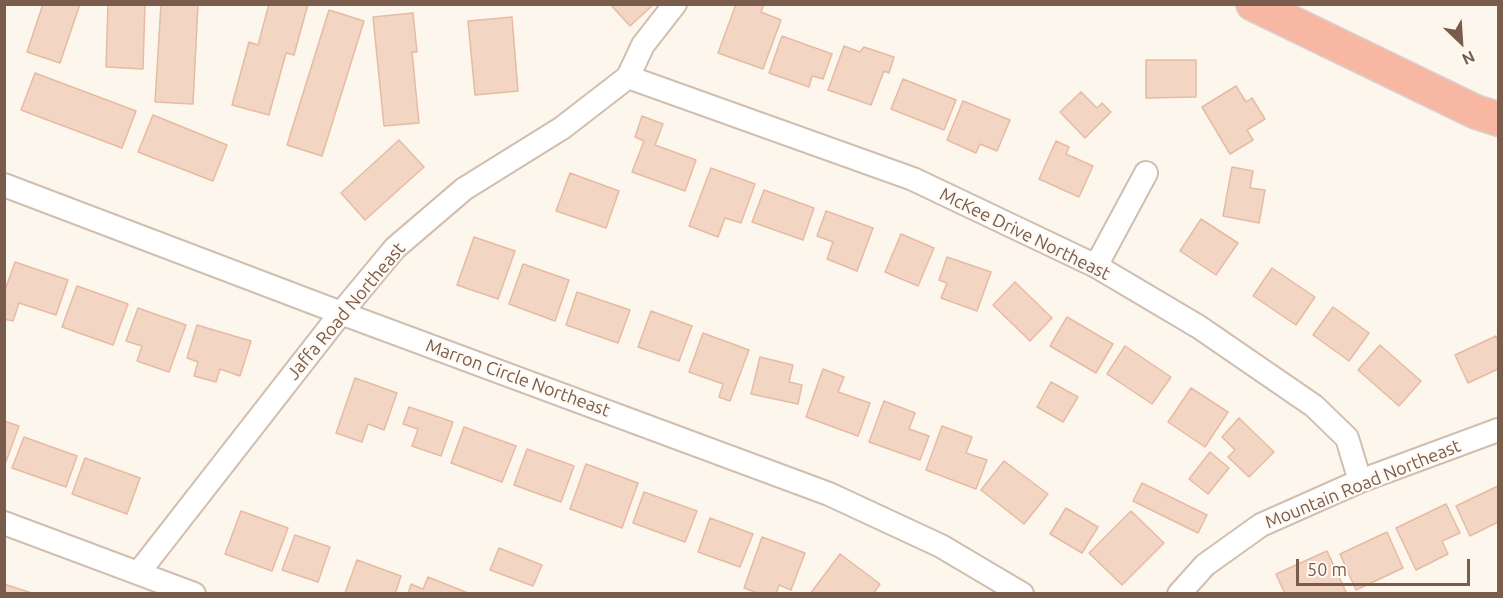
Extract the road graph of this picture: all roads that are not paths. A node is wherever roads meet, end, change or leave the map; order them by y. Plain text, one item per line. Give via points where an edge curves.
1 (675, 4) edge
2 (1253, 4) edge
3 (627, 78) junction
4 (1498, 119) edge
5 (1146, 173) dead end
6 (4, 185) edge
7 (1096, 266) junction
8 (341, 313) junction
9 (1498, 430) edge
10 (1360, 481) junction
11 (4, 523) edge
12 (139, 572) junction
13 (194, 594) edge
14 (1022, 594) edge
15 (1179, 594) edge

1 - 3 street via 643,45
2 - 4 highway via 1476,112
3 - 7 street, McKee Drive Northeast via 913,179
3 - 8 street, Jaffa Road Northeast via 562,128 464,189 395,248
5 - 7 street
6 - 8 street, Marron Circle Northeast
7 - 10 street, McKee Drive Northeast via 1198,327 1314,406 1347,438
8 - 12 street, Jaffa Road Northeast
8 - 14 street, Marron Circle Northeast via 829,494 941,546
9 - 10 street, Mountain Road Northeast
10 - 15 street, Mountain Road Northeast via 1261,525 1205,565
11 - 12 street
12 - 13 street

